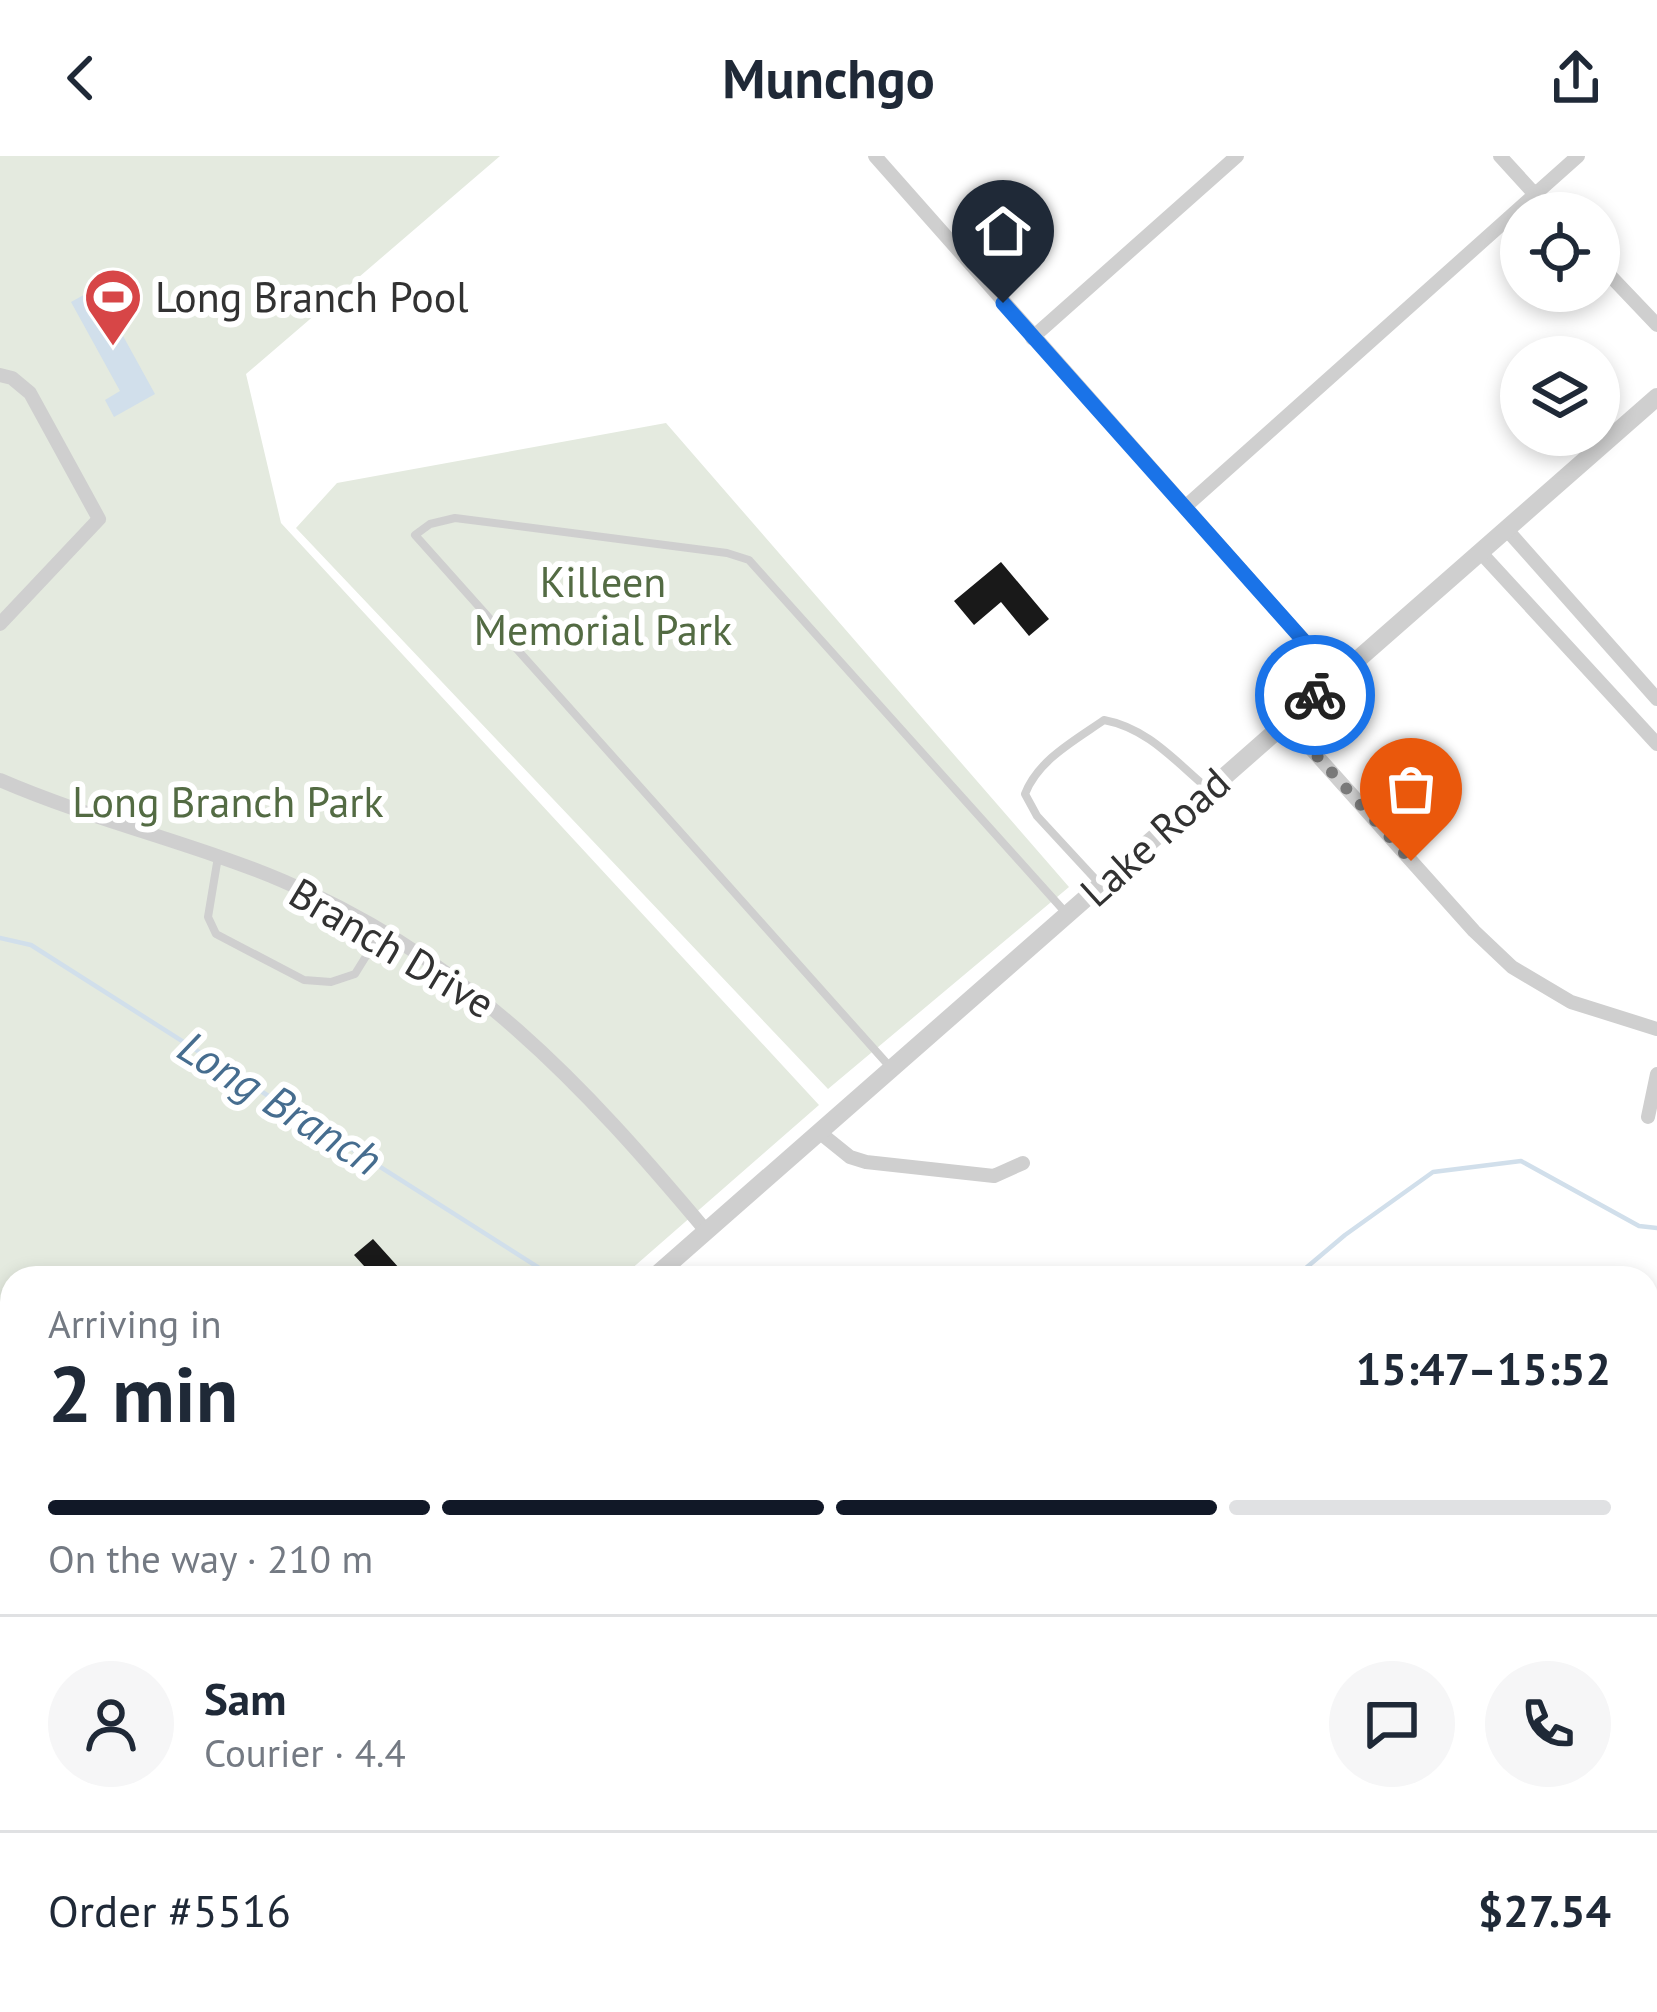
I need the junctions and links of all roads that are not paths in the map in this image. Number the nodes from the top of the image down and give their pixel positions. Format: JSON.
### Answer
{"nodes":[{"id":1,"x":1238,"y":156,"type":"edge"},
{"id":2,"x":1500,"y":156,"type":"edge"},
{"id":3,"x":1578,"y":156,"type":"edge"},
{"id":4,"x":884,"y":159,"type":"edge"},
{"id":5,"x":1532,"y":192,"type":"edge"},
{"id":6,"x":1538,"y":192,"type":"edge"},
{"id":7,"x":1500,"y":226,"type":"edge"},
{"id":8,"x":1620,"y":286,"type":"edge"},
{"id":9,"x":1657,"y":326,"type":"edge"},
{"id":10,"x":1033,"y":338,"type":"junction"},
{"id":11,"x":0,"y":375,"type":"edge"},
{"id":12,"x":1657,"y":397,"type":"edge"},
{"id":13,"x":1185,"y":507,"type":"junction"},
{"id":14,"x":1508,"y":531,"type":"junction"},
{"id":15,"x":1482,"y":554,"type":"junction"},
{"id":16,"x":0,"y":624,"type":"edge"},
{"id":17,"x":1335,"y":676,"type":"junction"},
{"id":18,"x":1657,"y":704,"type":"edge"},
{"id":19,"x":1286,"y":721,"type":"junction"},
{"id":20,"x":1640,"y":725,"type":"junction"},
{"id":21,"x":1657,"y":744,"type":"edge"},
{"id":22,"x":0,"y":780,"type":"edge"},
{"id":23,"x":1208,"y":789,"type":"junction"},
{"id":24,"x":218,"y":856,"type":"junction"},
{"id":25,"x":1100,"y":884,"type":"junction"},
{"id":26,"x":1067,"y":914,"type":"junction"},
{"id":27,"x":381,"y":932,"type":"junction"},
{"id":28,"x":1657,"y":1029,"type":"edge"},
{"id":29,"x":891,"y":1068,"type":"junction"},
{"id":30,"x":1657,"y":1074,"type":"edge"},
{"id":31,"x":1648,"y":1117,"type":"dead end"},
{"id":32,"x":819,"y":1132,"type":"junction"},
{"id":33,"x":1023,"y":1163,"type":"dead end"},
{"id":34,"x":707,"y":1232,"type":"junction"},
{"id":35,"x":667,"y":1266,"type":"edge"}],
"edges":[{"from":1,"to":10,"type":"street"},
{"from":2,"to":5,"type":"street"},
{"from":3,"to":6,"type":"street"},
{"from":4,"to":10,"type":"street"},
{"from":7,"to":13,"type":"street"},
{"from":8,"to":9,"type":"street"},
{"from":10,"to":13,"type":"street"},
{"from":11,"to":16,"type":"street"},
{"from":12,"to":14,"type":"street","name":"Lake Road"},
{"from":13,"to":17,"type":"street"},
{"from":14,"to":15,"type":"street","name":"Lake Road"},
{"from":14,"to":18,"type":"street"},
{"from":15,"to":17,"type":"street","name":"Lake Road"},
{"from":15,"to":20,"type":"street"},
{"from":17,"to":19,"type":"street","name":"Lake Road"},
{"from":18,"to":20,"type":"street"},
{"from":19,"to":23,"type":"street","name":"Lake Road"},
{"from":19,"to":28,"type":"street"},
{"from":20,"to":21,"type":"street"},
{"from":22,"to":24,"type":"street","name":"Branch Drive"},
{"from":23,"to":25,"type":"street","name":"Lake Road"},
{"from":23,"to":25,"type":"lane"},
{"from":24,"to":27,"type":"street","name":"Branch Drive"},
{"from":24,"to":27,"type":"lane"},
{"from":25,"to":26,"type":"street","name":"Lake Road"},
{"from":26,"to":29,"type":"street","name":"Lake Road"},
{"from":26,"to":29,"type":"lane"},
{"from":27,"to":34,"type":"street","name":"Branch Drive"},
{"from":29,"to":32,"type":"street","name":"Lake Road"},
{"from":30,"to":31,"type":"street"},
{"from":32,"to":33,"type":"street"},
{"from":32,"to":34,"type":"street","name":"Lake Road"},
{"from":34,"to":35,"type":"street","name":"Lake Road"}]}
